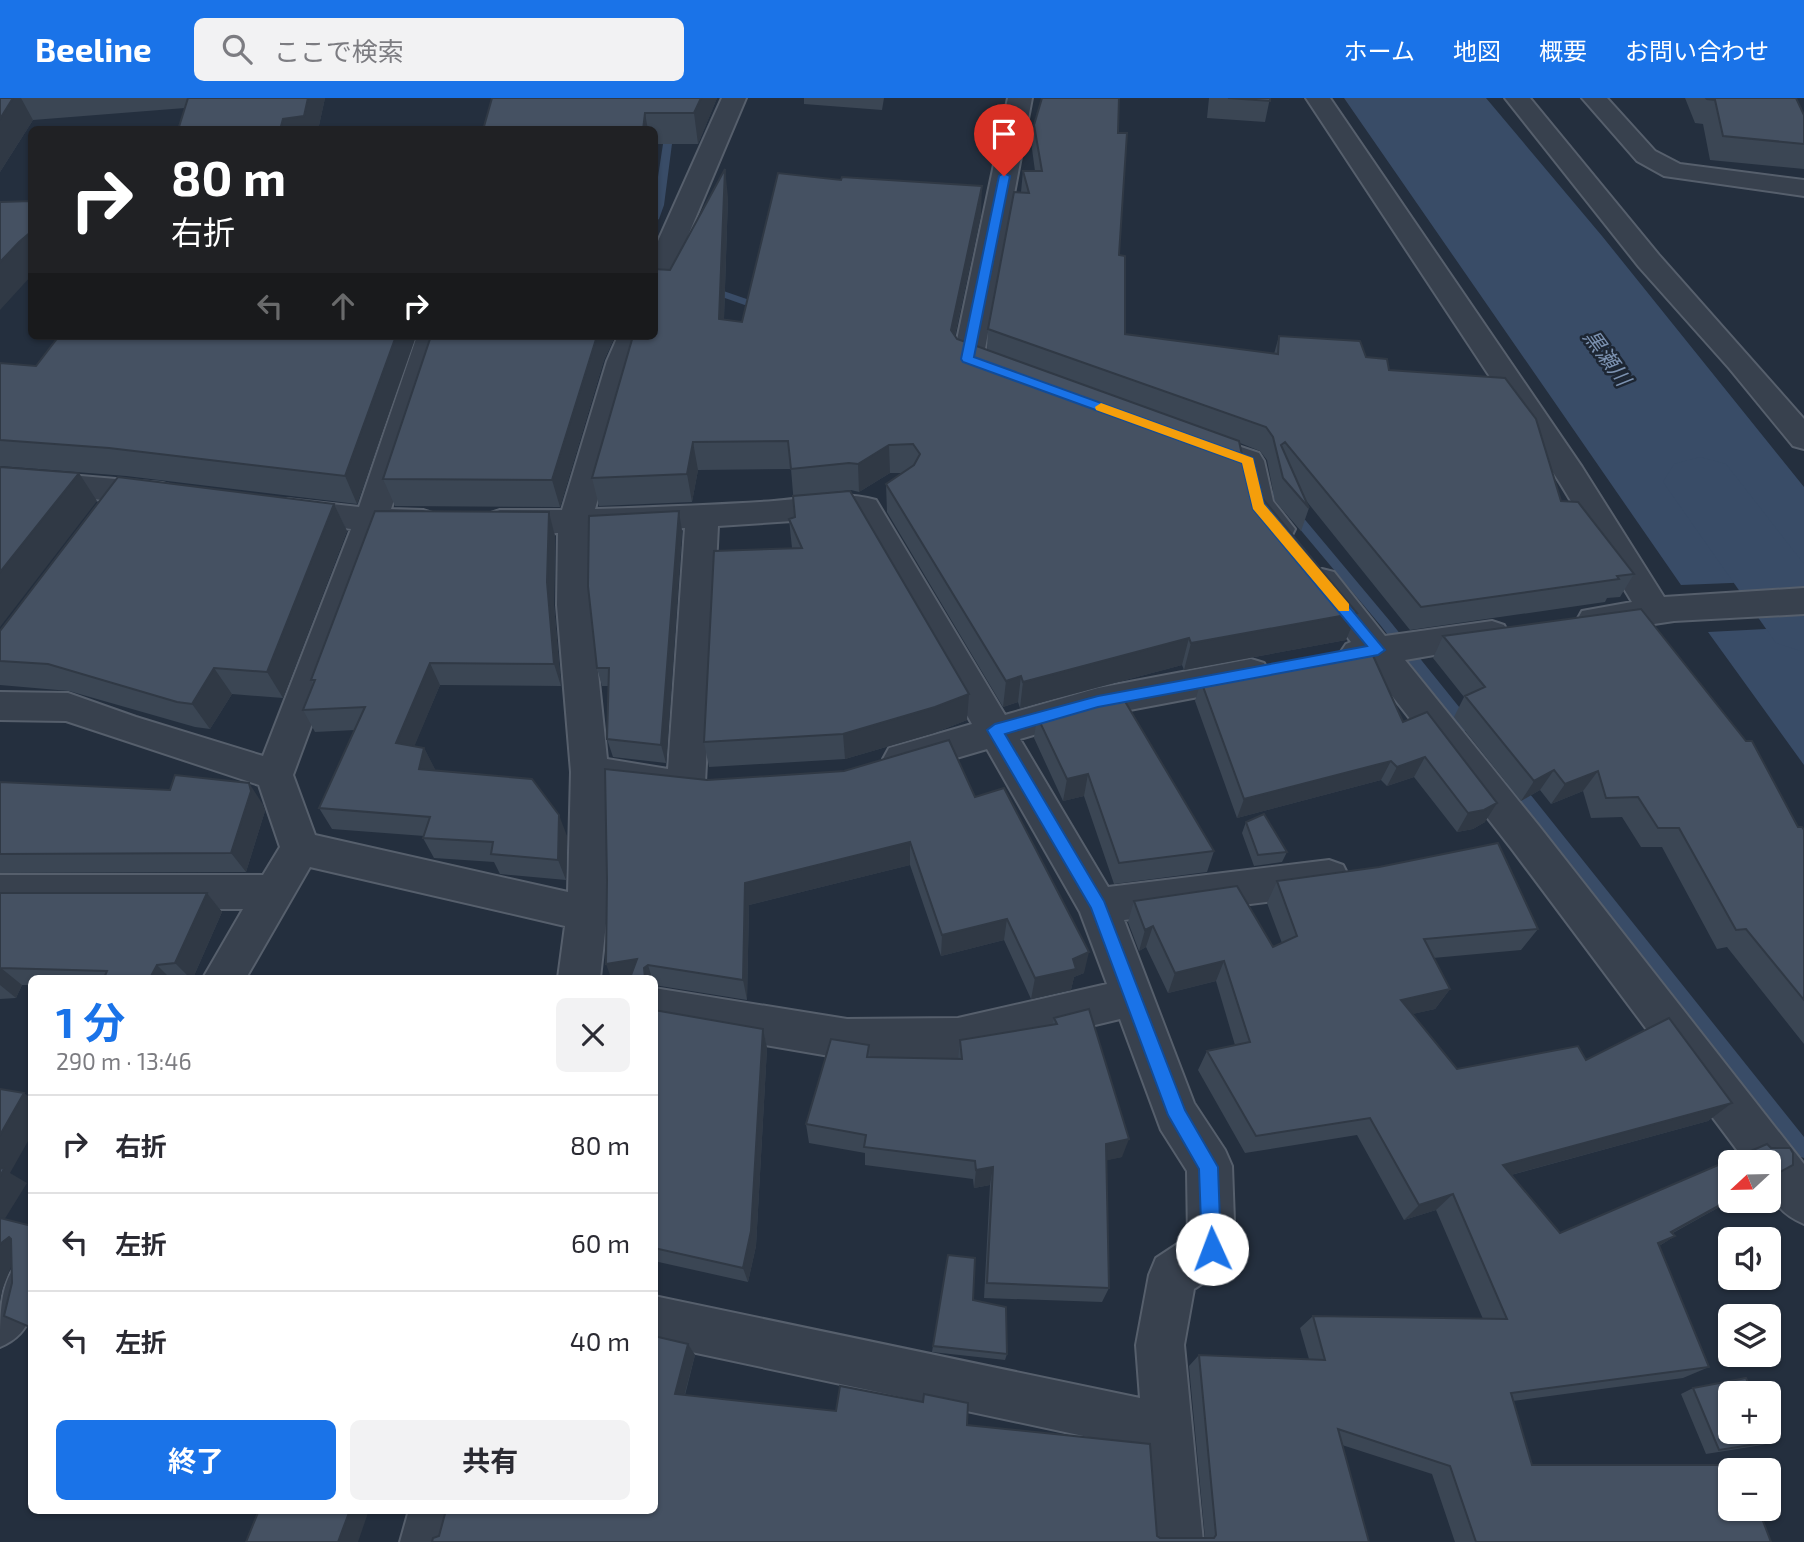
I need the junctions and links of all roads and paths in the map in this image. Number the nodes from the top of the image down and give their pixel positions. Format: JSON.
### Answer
{"nodes":[{"id":1,"x":734,"y":98,"type":"edge"},
{"id":2,"x":1020,"y":98,"type":"edge"},
{"id":3,"x":1318,"y":98,"type":"edge"},
{"id":4,"x":1517,"y":98,"type":"edge"},
{"id":5,"x":1594,"y":98,"type":"edge"},
{"id":6,"x":1804,"y":188,"type":"edge"},
{"id":7,"x":658,"y":274,"type":"edge"},
{"id":8,"x":431,"y":340,"type":"edge"},
{"id":9,"x":630,"y":340,"type":"edge"},
{"id":10,"x":1031,"y":382,"type":"edge"},
{"id":11,"x":1171,"y":433,"type":"edge"},
{"id":12,"x":1804,"y":439,"type":"edge"},
{"id":13,"x":0,"y":480,"type":"edge"},
{"id":14,"x":127,"y":490,"type":"junction"},
{"id":15,"x":194,"y":498,"type":"edge"},
{"id":16,"x":262,"y":507,"type":"edge"},
{"id":17,"x":702,"y":515,"type":"junction"},
{"id":18,"x":371,"y":520,"type":"junction"},
{"id":19,"x":575,"y":522,"type":"junction"},
{"id":20,"x":101,"y":523,"type":"edge"},
{"id":21,"x":1804,"y":601,"type":"edge"},
{"id":22,"x":1665,"y":610,"type":"junction"},
{"id":23,"x":1563,"y":624,"type":"edge"},
{"id":24,"x":1523,"y":629,"type":"edge"},
{"id":25,"x":1378,"y":650,"type":"junction"},
{"id":26,"x":1325,"y":660,"type":"edge"},
{"id":27,"x":1285,"y":667,"type":"edge"},
{"id":28,"x":0,"y":706,"type":"edge"},
{"id":29,"x":995,"y":730,"type":"junction"},
{"id":30,"x":870,"y":769,"type":"edge"},
{"id":31,"x":590,"y":772,"type":"junction"},
{"id":32,"x":274,"y":775,"type":"junction"},
{"id":33,"x":686,"y":783,"type":"junction"},
{"id":34,"x":726,"y":785,"type":"edge"},
{"id":35,"x":300,"y":848,"type":"junction"},
{"id":36,"x":1363,"y":871,"type":"edge"},
{"id":37,"x":0,"y":892,"type":"edge"},
{"id":38,"x":274,"y":892,"type":"junction"},
{"id":39,"x":1098,"y":906,"type":"junction"},
{"id":40,"x":587,"y":914,"type":"junction"},
{"id":41,"x":225,"y":975,"type":"edge"},
{"id":42,"x":579,"y":975,"type":"edge"},
{"id":43,"x":1132,"y":997,"type":"junction"},
{"id":44,"x":658,"y":1008,"type":"edge"},
{"id":45,"x":1804,"y":1201,"type":"edge"},
{"id":46,"x":28,"y":1281,"type":"edge"},
{"id":47,"x":658,"y":1321,"type":"edge"},
{"id":48,"x":0,"y":1323,"type":"edge"},
{"id":49,"x":1167,"y":1429,"type":"junction"},
{"id":50,"x":434,"y":1514,"type":"edge"},
{"id":51,"x":426,"y":1542,"type":"edge"},
{"id":52,"x":1177,"y":1542,"type":"edge"}],
"edges":[{"from":1,"to":7,"type":"street"},
{"from":2,"to":10,"type":"street"},
{"from":3,"to":22,"type":"street"},
{"from":4,"to":12,"type":"street"},
{"from":5,"to":6,"type":"street"},
{"from":8,"to":18,"type":"street"},
{"from":9,"to":19,"type":"street"},
{"from":11,"to":25,"type":"street"},
{"from":13,"to":14,"type":"street"},
{"from":14,"to":15,"type":"street"},
{"from":14,"to":20,"type":"street"},
{"from":16,"to":18,"type":"street"},
{"from":17,"to":19,"type":"street"},
{"from":17,"to":29,"type":"street"},
{"from":17,"to":33,"type":"street"},
{"from":18,"to":19,"type":"street"},
{"from":18,"to":32,"type":"street"},
{"from":19,"to":31,"type":"street"},
{"from":21,"to":22,"type":"street"},
{"from":22,"to":23,"type":"street"},
{"from":24,"to":25,"type":"street"},
{"from":25,"to":26,"type":"street"},
{"from":25,"to":45,"type":"street"},
{"from":27,"to":29,"type":"street"},
{"from":28,"to":32,"type":"street"},
{"from":29,"to":30,"type":"street"},
{"from":29,"to":39,"type":"street"},
{"from":31,"to":33,"type":"street"},
{"from":31,"to":40,"type":"street"},
{"from":32,"to":35,"type":"street"},
{"from":33,"to":34,"type":"street"},
{"from":35,"to":38,"type":"street"},
{"from":35,"to":40,"type":"street"},
{"from":36,"to":39,"type":"street"},
{"from":37,"to":38,"type":"street"},
{"from":38,"to":41,"type":"street"},
{"from":39,"to":43,"type":"street"},
{"from":40,"to":42,"type":"street"},
{"from":43,"to":44,"type":"street"},
{"from":43,"to":49,"type":"street"},
{"from":46,"to":48,"type":"street"},
{"from":47,"to":49,"type":"street"},
{"from":49,"to":52,"type":"street"},
{"from":50,"to":51,"type":"street"}]}
